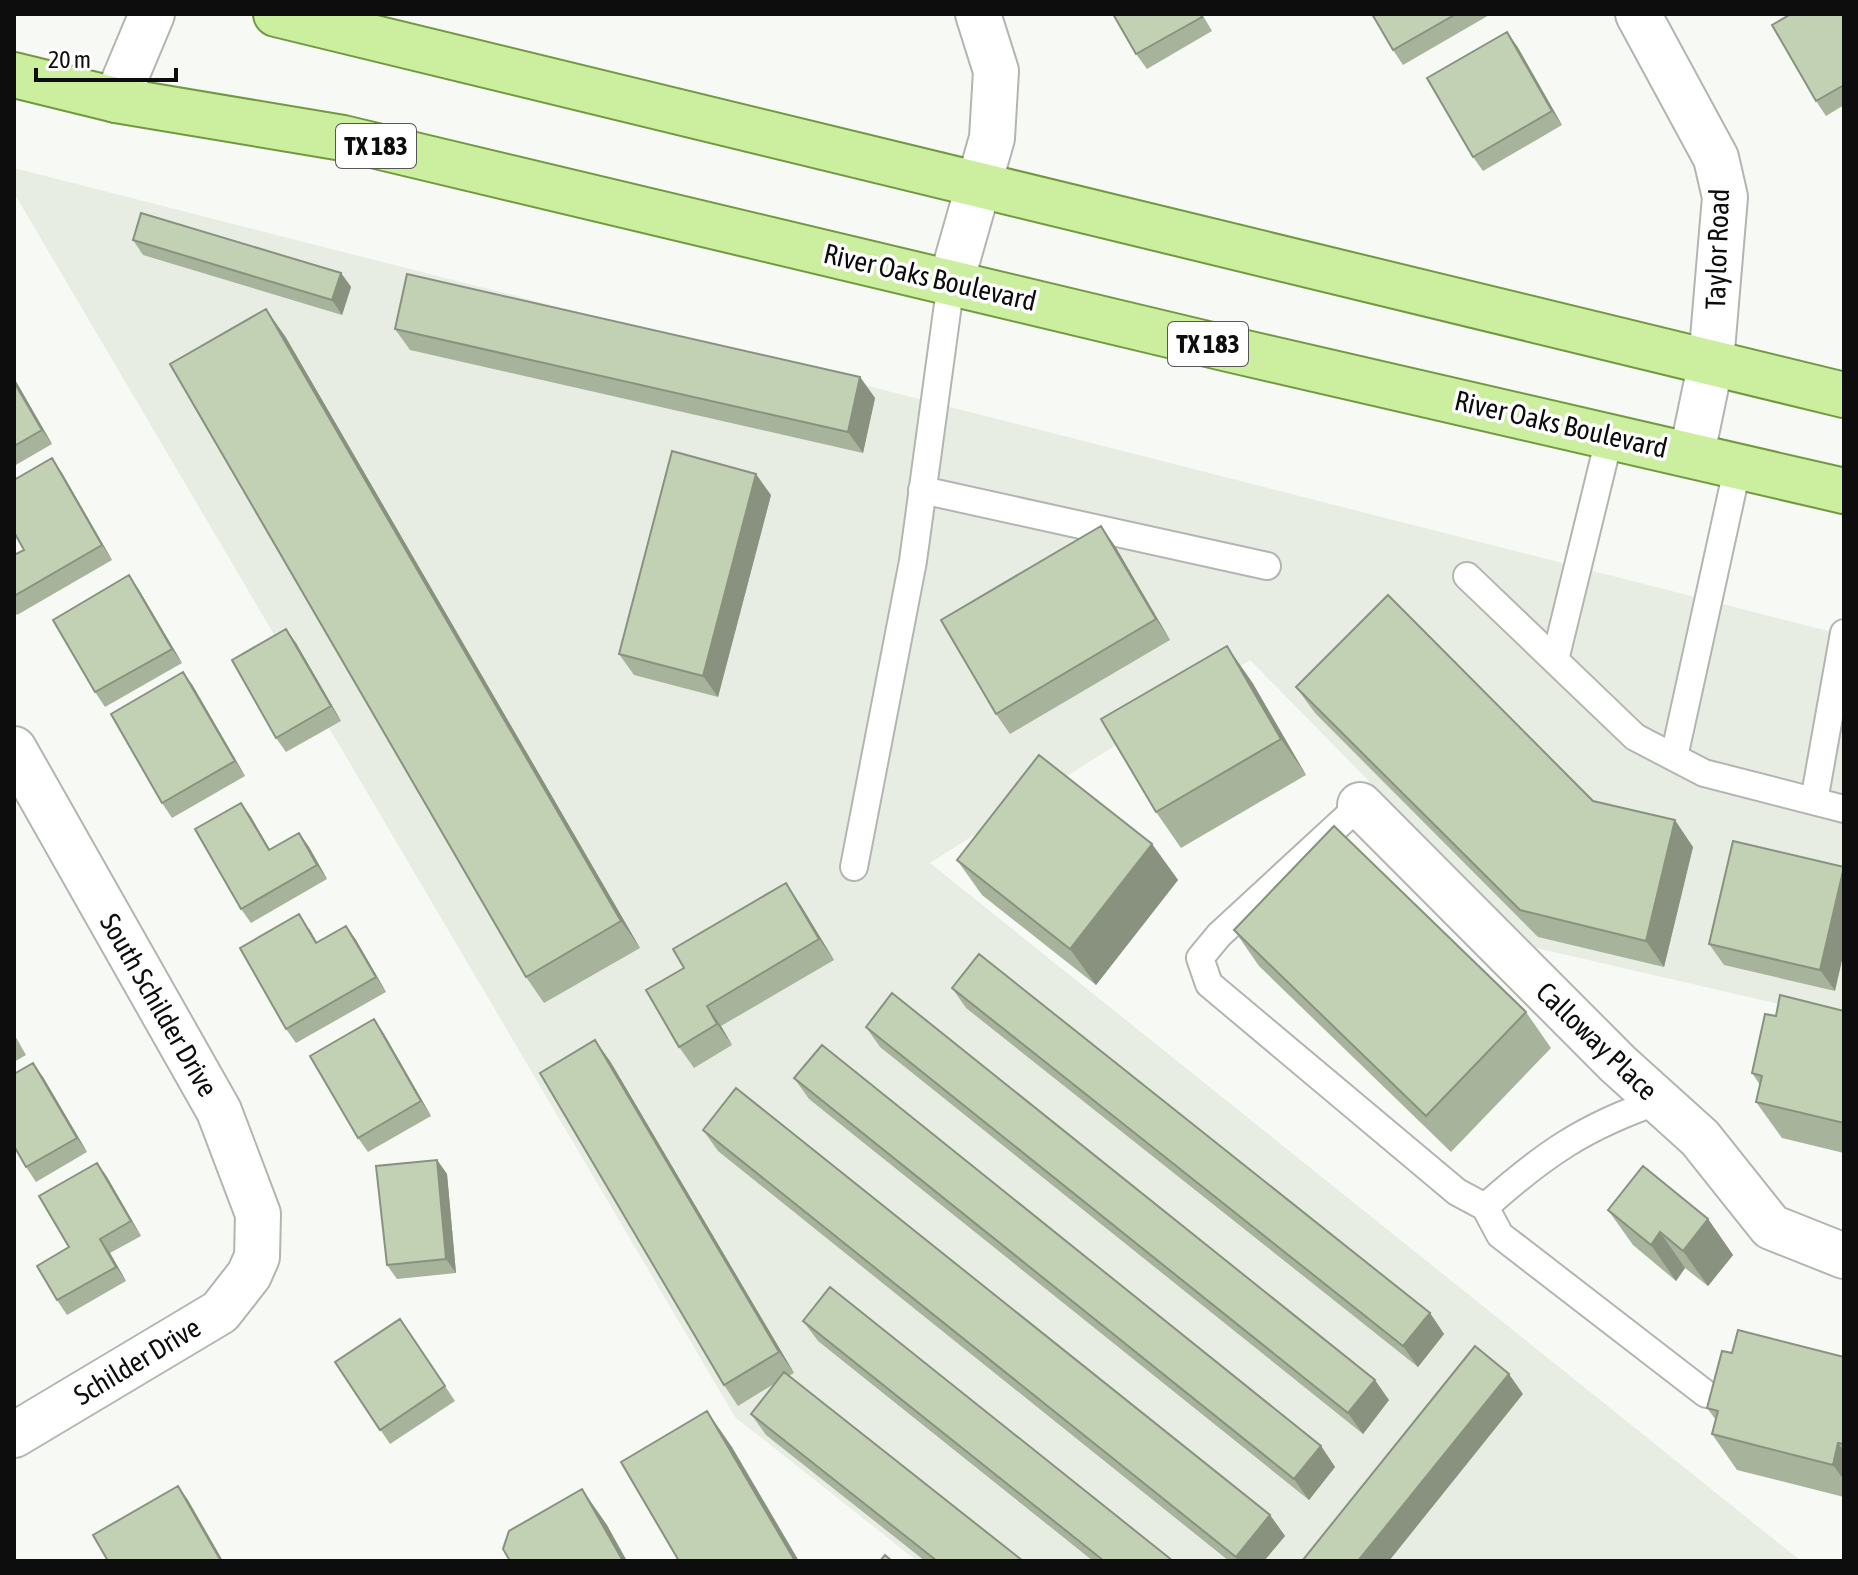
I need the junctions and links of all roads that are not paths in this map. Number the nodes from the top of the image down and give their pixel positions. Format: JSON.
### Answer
{"nodes":[{"id":1,"x":152,"y":14,"type":"edge"},
{"id":2,"x":276,"y":14,"type":"edge"},
{"id":3,"x":978,"y":14,"type":"edge"},
{"id":4,"x":1638,"y":14,"type":"edge"},
{"id":5,"x":14,"y":75,"type":"edge"},
{"id":6,"x":116,"y":100,"type":"junction"},
{"id":7,"x":979,"y":185,"type":"junction"},
{"id":8,"x":951,"y":282,"type":"junction"},
{"id":9,"x":1711,"y":362,"type":"junction"},
{"id":10,"x":1844,"y":395,"type":"edge"},
{"id":11,"x":1610,"y":435,"type":"junction"},
{"id":12,"x":1692,"y":453,"type":"junction"},
{"id":13,"x":1738,"y":465,"type":"junction"},
{"id":14,"x":922,"y":490,"type":"junction"},
{"id":15,"x":1844,"y":491,"type":"edge"},
{"id":16,"x":1267,"y":566,"type":"dead end"},
{"id":17,"x":1467,"y":576,"type":"dead end"},
{"id":18,"x":1843,"y":649,"type":"edge"},
{"id":19,"x":1555,"y":660,"type":"junction"},
{"id":20,"x":14,"y":749,"type":"edge"},
{"id":21,"x":1674,"y":757,"type":"junction"},
{"id":22,"x":1814,"y":801,"type":"junction"},
{"id":23,"x":1360,"y":805,"type":"joint"},
{"id":24,"x":1844,"y":809,"type":"edge"},
{"id":25,"x":854,"y":867,"type":"dead end"},
{"id":26,"x":1659,"y":1101,"type":"junction"},
{"id":27,"x":1485,"y":1207,"type":"junction"},
{"id":28,"x":1844,"y":1256,"type":"edge"},
{"id":29,"x":249,"y":1275,"type":"joint"},
{"id":30,"x":1706,"y":1394,"type":"dead end"},
{"id":31,"x":14,"y":1435,"type":"edge"}],
"edges":[{"from":1,"to":6,"type":"street"},
{"from":2,"to":7,"type":"main road"},
{"from":3,"to":7,"type":"street"},
{"from":4,"to":9,"type":"street","name":"Taylor Road"},
{"from":5,"to":6,"type":"main road","name":"River Oaks Boulevard","number":"TX 183"},
{"from":6,"to":8,"type":"main road","name":"River Oaks Boulevard","number":"TX 183"},
{"from":7,"to":8,"type":"street"},
{"from":7,"to":9,"type":"main road"},
{"from":8,"to":11,"type":"main road","name":"River Oaks Boulevard","number":"TX 183"},
{"from":8,"to":14,"type":"lane"},
{"from":9,"to":10,"type":"main road"},
{"from":9,"to":12,"type":"street","name":"Taylor Road"},
{"from":11,"to":12,"type":"main road","name":"River Oaks Boulevard","number":"TX 183"},
{"from":11,"to":19,"type":"lane"},
{"from":12,"to":13,"type":"main road","name":"River Oaks Boulevard","number":"TX 183"},
{"from":13,"to":15,"type":"main road","name":"River Oaks Boulevard","number":"TX 183"},
{"from":13,"to":21,"type":"lane"},
{"from":14,"to":16,"type":"lane"},
{"from":14,"to":25,"type":"lane"},
{"from":17,"to":19,"type":"lane"},
{"from":18,"to":22,"type":"lane"},
{"from":19,"to":21,"type":"lane"},
{"from":20,"to":29,"type":"street","name":"South Schilder Drive"},
{"from":21,"to":22,"type":"lane"},
{"from":22,"to":24,"type":"lane"},
{"from":23,"to":26,"type":"street","name":"Calloway Place"},
{"from":23,"to":27,"type":"lane"},
{"from":26,"to":27,"type":"lane"},
{"from":26,"to":28,"type":"street","name":"Calloway Place"},
{"from":27,"to":30,"type":"lane"},
{"from":29,"to":31,"type":"street","name":"Schilder Drive"}]}
